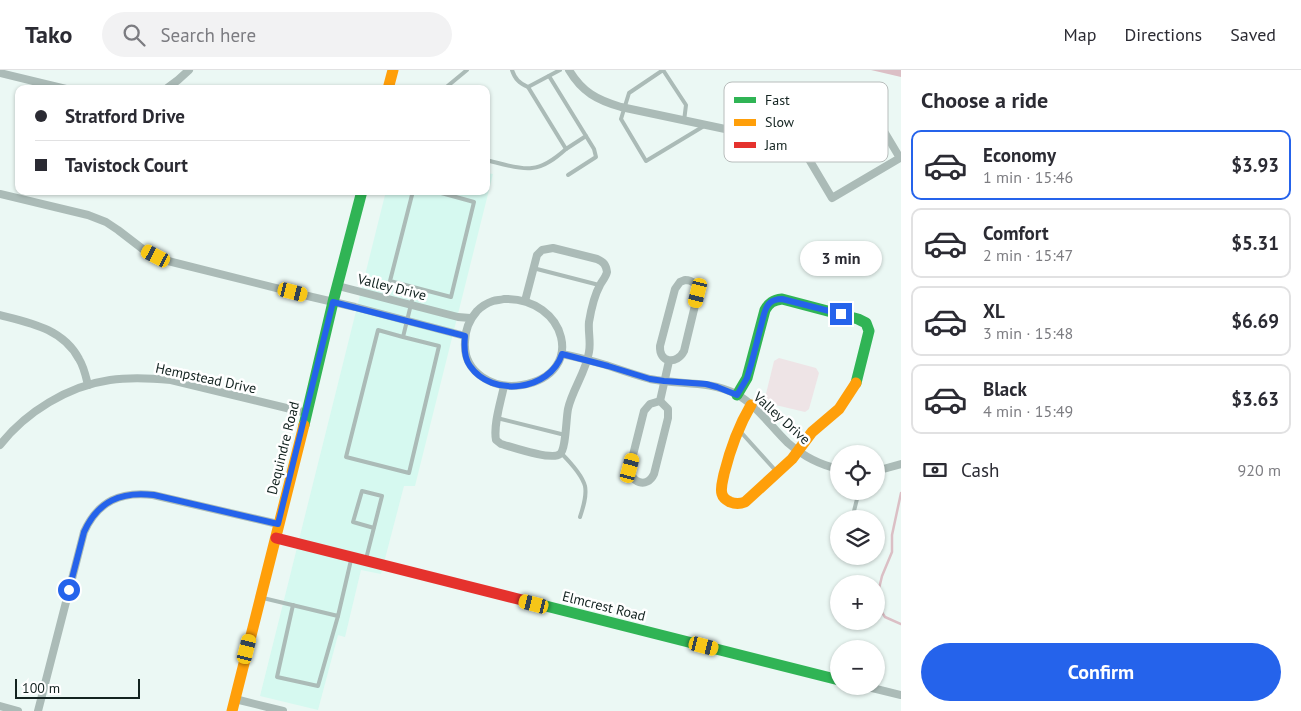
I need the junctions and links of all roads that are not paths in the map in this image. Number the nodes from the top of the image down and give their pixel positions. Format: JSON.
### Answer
{"nodes":[{"id":1,"x":189,"y":70,"type":"edge"},
{"id":2,"x":393,"y":70,"type":"edge"},
{"id":3,"x":467,"y":70,"type":"edge"},
{"id":4,"x":512,"y":70,"type":"edge"},
{"id":5,"x":560,"y":70,"type":"edge"},
{"id":6,"x":569,"y":70,"type":"edge"},
{"id":7,"x":0,"y":73,"type":"edge"},
{"id":8,"x":549,"y":76,"type":"junction"},
{"id":9,"x":50,"y":85,"type":"edge"},
{"id":10,"x":171,"y":85,"type":"edge"},
{"id":11,"x":389,"y":85,"type":"edge"},
{"id":12,"x":449,"y":85,"type":"edge"},
{"id":13,"x":528,"y":87,"type":"junction"},
{"id":14,"x":625,"y":108,"type":"junction"},
{"id":15,"x":684,"y":121,"type":"junction"},
{"id":16,"x":705,"y":126,"type":"junction"},
{"id":17,"x":724,"y":130,"type":"edge"},
{"id":18,"x":586,"y":136,"type":"junction"},
{"id":19,"x":888,"y":138,"type":"edge"},
{"id":20,"x":566,"y":149,"type":"junction"},
{"id":21,"x":490,"y":161,"type":"edge"},
{"id":22,"x":814,"y":162,"type":"edge"},
{"id":23,"x":568,"y":175,"type":"dead end"},
{"id":24,"x":0,"y":194,"type":"edge"},
{"id":25,"x":361,"y":195,"type":"edge"},
{"id":26,"x":412,"y":195,"type":"edge"},
{"id":27,"x":449,"y":195,"type":"edge"},
{"id":28,"x":533,"y":268,"type":"junction"},
{"id":29,"x":600,"y":285,"type":"junction"},
{"id":30,"x":338,"y":286,"type":"junction"},
{"id":31,"x":415,"y":288,"type":"junction"},
{"id":32,"x":333,"y":302,"type":"junction"},
{"id":33,"x":525,"y":302,"type":"junction"},
{"id":34,"x":410,"y":305,"type":"junction"},
{"id":35,"x":0,"y":315,"type":"edge"},
{"id":36,"x":470,"y":318,"type":"junction"},
{"id":37,"x":406,"y":321,"type":"junction"},
{"id":38,"x":465,"y":336,"type":"junction"},
{"id":39,"x":403,"y":337,"type":"junction"},
{"id":40,"x":562,"y":354,"type":"junction"},
{"id":41,"x":587,"y":360,"type":"junction"},
{"id":42,"x":670,"y":361,"type":"junction"},
{"id":43,"x":664,"y":381,"type":"junction"},
{"id":44,"x":88,"y":385,"type":"junction"},
{"id":45,"x":504,"y":386,"type":"junction"},
{"id":46,"x":737,"y":395,"type":"junction"},
{"id":47,"x":660,"y":401,"type":"junction"},
{"id":48,"x":751,"y":405,"type":"junction"},
{"id":49,"x":307,"y":414,"type":"junction"},
{"id":50,"x":497,"y":418,"type":"junction"},
{"id":51,"x":738,"y":428,"type":"junction"},
{"id":52,"x":565,"y":435,"type":"junction"},
{"id":53,"x":0,"y":445,"type":"edge"},
{"id":54,"x":797,"y":451,"type":"junction"},
{"id":55,"x":561,"y":453,"type":"junction"},
{"id":56,"x":901,"y":464,"type":"edge"},
{"id":57,"x":830,"y":467,"type":"edge"},
{"id":58,"x":885,"y":468,"type":"edge"},
{"id":59,"x":778,"y":473,"type":"junction"},
{"id":60,"x":580,"y":517,"type":"dead end"},
{"id":61,"x":278,"y":524,"type":"junction"},
{"id":62,"x":374,"y":528,"type":"junction"},
{"id":63,"x":276,"y":538,"type":"junction"},
{"id":64,"x":352,"y":558,"type":"junction"},
{"id":65,"x":366,"y":561,"type":"junction"},
{"id":66,"x":260,"y":597,"type":"junction"},
{"id":67,"x":294,"y":605,"type":"junction"},
{"id":68,"x":338,"y":616,"type":"junction"},
{"id":69,"x":830,"y":678,"type":"edge"},
{"id":70,"x":885,"y":692,"type":"edge"},
{"id":71,"x":901,"y":696,"type":"edge"},
{"id":72,"x":234,"y":699,"type":"junction"},
{"id":73,"x":0,"y":706,"type":"edge"},
{"id":74,"x":18,"y":711,"type":"edge"},
{"id":75,"x":38,"y":711,"type":"edge"},
{"id":76,"x":232,"y":711,"type":"edge"},
{"id":77,"x":283,"y":711,"type":"edge"}],
"edges":[{"from":1,"to":10,"type":"street"},
{"from":2,"to":11,"type":"street"},
{"from":3,"to":12,"type":"lane"},
{"from":4,"to":13,"type":"lane"},
{"from":5,"to":8,"type":"lane"},
{"from":6,"to":14,"type":"street"},
{"from":7,"to":9,"type":"street"},
{"from":8,"to":13,"type":"lane"},
{"from":8,"to":18,"type":"lane"},
{"from":13,"to":20,"type":"lane"},
{"from":14,"to":15,"type":"street"},
{"from":14,"to":15,"type":"lane"},
{"from":14,"to":16,"type":"lane"},
{"from":15,"to":16,"type":"street"},
{"from":16,"to":17,"type":"street"},
{"from":18,"to":20,"type":"lane"},
{"from":18,"to":23,"type":"lane"},
{"from":19,"to":22,"type":"street"},
{"from":20,"to":21,"type":"lane"},
{"from":24,"to":32,"type":"street","name":"Valley Drive"},
{"from":25,"to":30,"type":"street","name":"Dequindre Road"},
{"from":26,"to":31,"type":"lane"},
{"from":27,"to":31,"type":"lane"},
{"from":28,"to":29,"type":"lane"},
{"from":28,"to":29,"type":"street"},
{"from":28,"to":33,"type":"street"},
{"from":29,"to":41,"type":"street"},
{"from":30,"to":32,"type":"street","name":"Dequindre Road"},
{"from":30,"to":34,"type":"street","name":"Valley Drive"},
{"from":31,"to":34,"type":"lane"},
{"from":32,"to":37,"type":"street","name":"Valley Drive"},
{"from":32,"to":49,"type":"street","name":"Dequindre Road"},
{"from":33,"to":36,"type":"street"},
{"from":33,"to":40,"type":"street"},
{"from":34,"to":36,"type":"street","name":"Valley Drive"},
{"from":34,"to":37,"type":"lane"},
{"from":35,"to":44,"type":"street"},
{"from":36,"to":38,"type":"street"},
{"from":37,"to":38,"type":"street","name":"Valley Drive"},
{"from":37,"to":39,"type":"lane"},
{"from":38,"to":45,"type":"street"},
{"from":39,"to":39,"type":"lane"},
{"from":40,"to":41,"type":"street","name":"Valley Drive"},
{"from":40,"to":45,"type":"street"},
{"from":41,"to":43,"type":"street","name":"Valley Drive"},
{"from":41,"to":52,"type":"street"},
{"from":42,"to":42,"type":"street"},
{"from":42,"to":43,"type":"street"},
{"from":43,"to":46,"type":"street","name":"Valley Drive"},
{"from":43,"to":47,"type":"street"},
{"from":44,"to":49,"type":"street","name":"Hempstead Drive"},
{"from":44,"to":53,"type":"street","name":"Hempstead Drive"},
{"from":45,"to":50,"type":"street"},
{"from":46,"to":48,"type":"street","name":"Valley Drive"},
{"from":46,"to":54,"type":"street"},
{"from":47,"to":47,"type":"street"},
{"from":48,"to":51,"type":"street"},
{"from":48,"to":54,"type":"street","name":"Valley Drive"},
{"from":49,"to":61,"type":"street","name":"Dequindre Road"},
{"from":50,"to":52,"type":"lane"},
{"from":50,"to":55,"type":"street"},
{"from":51,"to":59,"type":"lane"},
{"from":51,"to":59,"type":"street"},
{"from":52,"to":55,"type":"street"},
{"from":54,"to":57,"type":"street","name":"Valley Drive"},
{"from":54,"to":59,"type":"street"},
{"from":55,"to":60,"type":"lane"},
{"from":56,"to":58,"type":"street"},
{"from":61,"to":63,"type":"street","name":"Dequindre Road"},
{"from":61,"to":75,"type":"street"},
{"from":62,"to":62,"type":"lane"},
{"from":62,"to":65,"type":"lane"},
{"from":63,"to":64,"type":"street","name":"Elmcrest Road"},
{"from":63,"to":66,"type":"street","name":"Dequindre Road"},
{"from":64,"to":65,"type":"street","name":"Elmcrest Road"},
{"from":64,"to":68,"type":"lane"},
{"from":65,"to":69,"type":"street","name":"Elmcrest Road"},
{"from":66,"to":67,"type":"lane"},
{"from":66,"to":72,"type":"street","name":"Dequindre Road"},
{"from":67,"to":68,"type":"lane"},
{"from":67,"to":68,"type":"lane"},
{"from":70,"to":71,"type":"street"},
{"from":72,"to":76,"type":"street","name":"Dequindre Road"},
{"from":72,"to":77,"type":"street"},
{"from":73,"to":74,"type":"street"}]}
